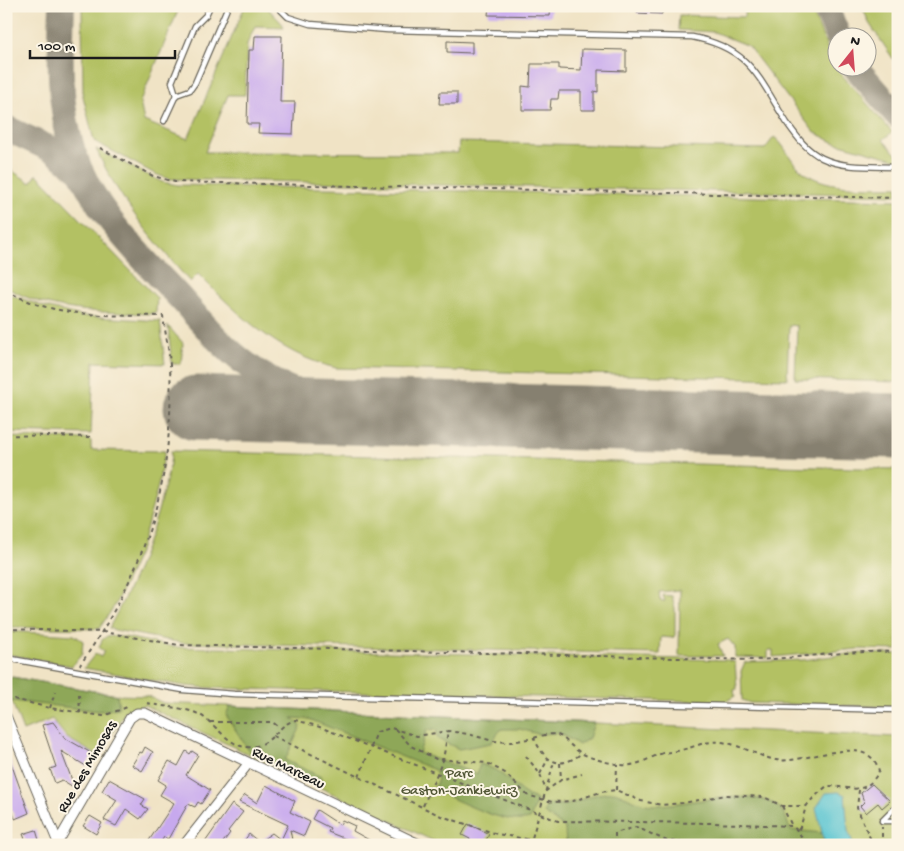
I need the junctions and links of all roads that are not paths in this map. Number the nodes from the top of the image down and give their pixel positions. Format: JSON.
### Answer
{"nodes":[{"id":1,"x":210,"y":6,"type":"edge"},
{"id":2,"x":228,"y":6,"type":"edge"},
{"id":3,"x":277,"y":6,"type":"edge"},
{"id":4,"x":176,"y":95,"type":"junction"},
{"id":5,"x":164,"y":121,"type":"dead end"},
{"id":6,"x":898,"y":167,"type":"edge"},
{"id":7,"x":6,"y":658,"type":"edge"},
{"id":8,"x":898,"y":710,"type":"edge"},
{"id":9,"x":145,"y":713,"type":"joint"},
{"id":10,"x":6,"y":716,"type":"edge"},
{"id":11,"x":248,"y":764,"type":"junction"},
{"id":12,"x":898,"y":805,"type":"edge"},
{"id":13,"x":898,"y":821,"type":"edge"},
{"id":14,"x":58,"y":843,"type":"edge"},
{"id":15,"x":184,"y":845,"type":"edge"},
{"id":16,"x":421,"y":845,"type":"edge"}],
"edges":[{"from":1,"to":4,"type":"lane"},
{"from":2,"to":4,"type":"lane"},
{"from":3,"to":6,"type":"lane"},
{"from":4,"to":5,"type":"lane"},
{"from":7,"to":8,"type":"lane"},
{"from":9,"to":11,"type":"street","name":"Rue Marceau"},
{"from":9,"to":14,"type":"street","name":"Rue des Mimosas"},
{"from":10,"to":14,"type":"street"},
{"from":11,"to":15,"type":"street"},
{"from":11,"to":16,"type":"street","name":"Rue Marceau"},
{"from":12,"to":13,"type":"lane"}]}
